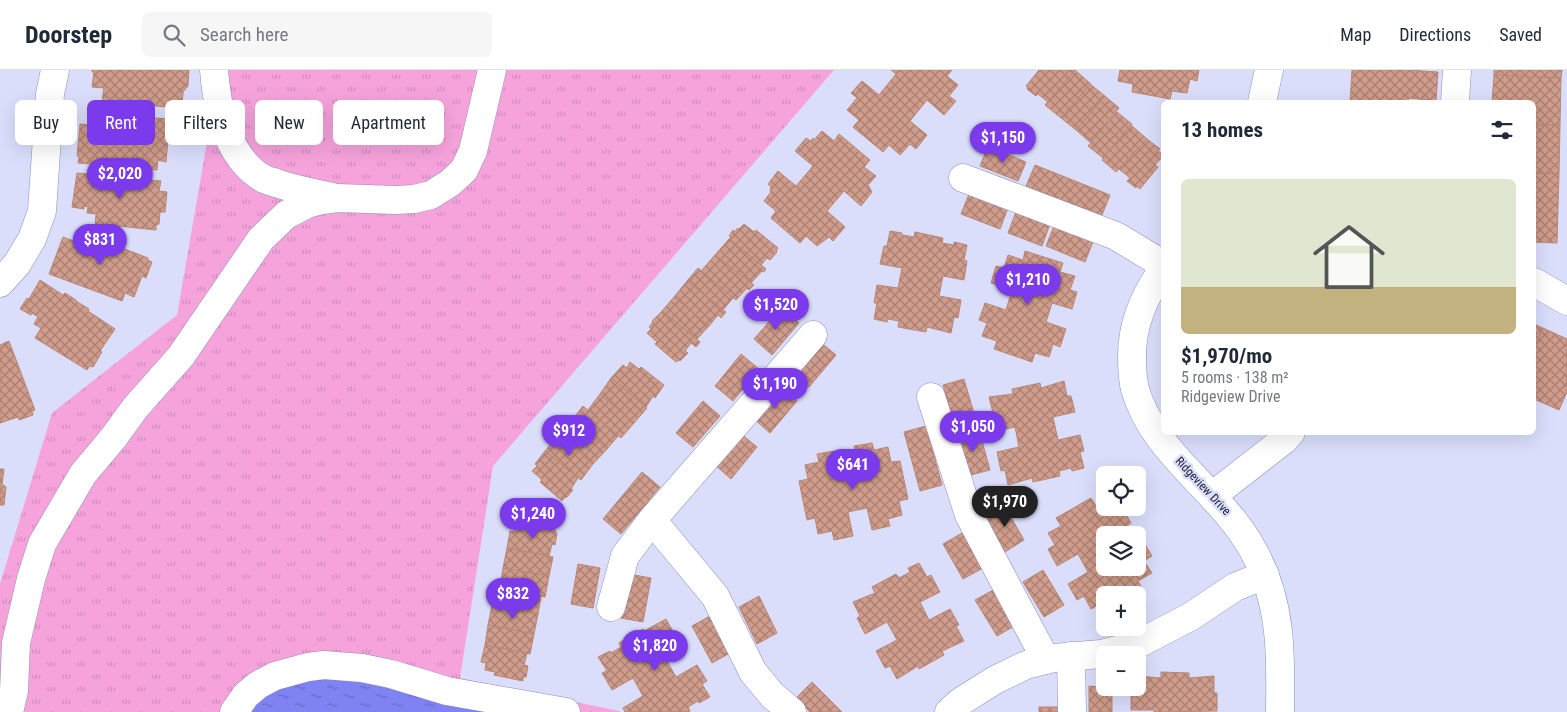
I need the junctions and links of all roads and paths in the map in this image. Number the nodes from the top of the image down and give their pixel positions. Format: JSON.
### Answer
{"nodes":[{"id":1,"x":214,"y":70,"type":"edge"},
{"id":2,"x":492,"y":70,"type":"edge"},
{"id":3,"x":1269,"y":70,"type":"edge"},
{"id":4,"x":1457,"y":70,"type":"edge"},
{"id":5,"x":50,"y":78,"type":"edge"},
{"id":6,"x":1262,"y":100,"type":"edge"},
{"id":7,"x":1455,"y":100,"type":"edge"},
{"id":8,"x":963,"y":178,"type":"dead end"},
{"id":9,"x":338,"y":198,"type":"junction"},
{"id":10,"x":1161,"y":264,"type":"edge"},
{"id":11,"x":1161,"y":271,"type":"edge"},
{"id":12,"x":0,"y":283,"type":"edge"},
{"id":13,"x":1536,"y":283,"type":"edge"},
{"id":14,"x":1567,"y":301,"type":"edge"},
{"id":15,"x":814,"y":335,"type":"dead end"},
{"id":16,"x":931,"y":397,"type":"dead end"},
{"id":17,"x":1288,"y":435,"type":"edge"},
{"id":18,"x":1212,"y":496,"type":"junction"},
{"id":19,"x":652,"y":520,"type":"junction"},
{"id":20,"x":1265,"y":575,"type":"junction"},
{"id":21,"x":611,"y":607,"type":"dead end"},
{"id":22,"x":1058,"y":658,"type":"junction"},
{"id":23,"x":12,"y":701,"type":"edge"},
{"id":24,"x":34,"y":712,"type":"edge"},
{"id":25,"x":234,"y":712,"type":"edge"},
{"id":26,"x":566,"y":712,"type":"edge"},
{"id":27,"x":792,"y":712,"type":"edge"},
{"id":28,"x":949,"y":712,"type":"edge"},
{"id":29,"x":1072,"y":712,"type":"edge"},
{"id":30,"x":1280,"y":712,"type":"edge"}],
"edges":[{"from":1,"to":9,"type":"street"},
{"from":2,"to":9,"type":"street"},
{"from":3,"to":6,"type":"street"},
{"from":4,"to":7,"type":"street"},
{"from":5,"to":12,"type":"street"},
{"from":8,"to":10,"type":"street"},
{"from":9,"to":23,"type":"street"},
{"from":11,"to":18,"type":"street","name":"Ridgeview Drive"},
{"from":13,"to":14,"type":"street"},
{"from":15,"to":19,"type":"street"},
{"from":16,"to":22,"type":"street"},
{"from":17,"to":18,"type":"street"},
{"from":18,"to":20,"type":"street","name":"Ridgeview Drive"},
{"from":19,"to":21,"type":"street"},
{"from":19,"to":27,"type":"street"},
{"from":20,"to":22,"type":"street"},
{"from":20,"to":30,"type":"street","name":"Ridgeview Drive"},
{"from":22,"to":28,"type":"street"},
{"from":22,"to":29,"type":"street"},
{"from":23,"to":24,"type":"street"},
{"from":25,"to":26,"type":"street"}]}
